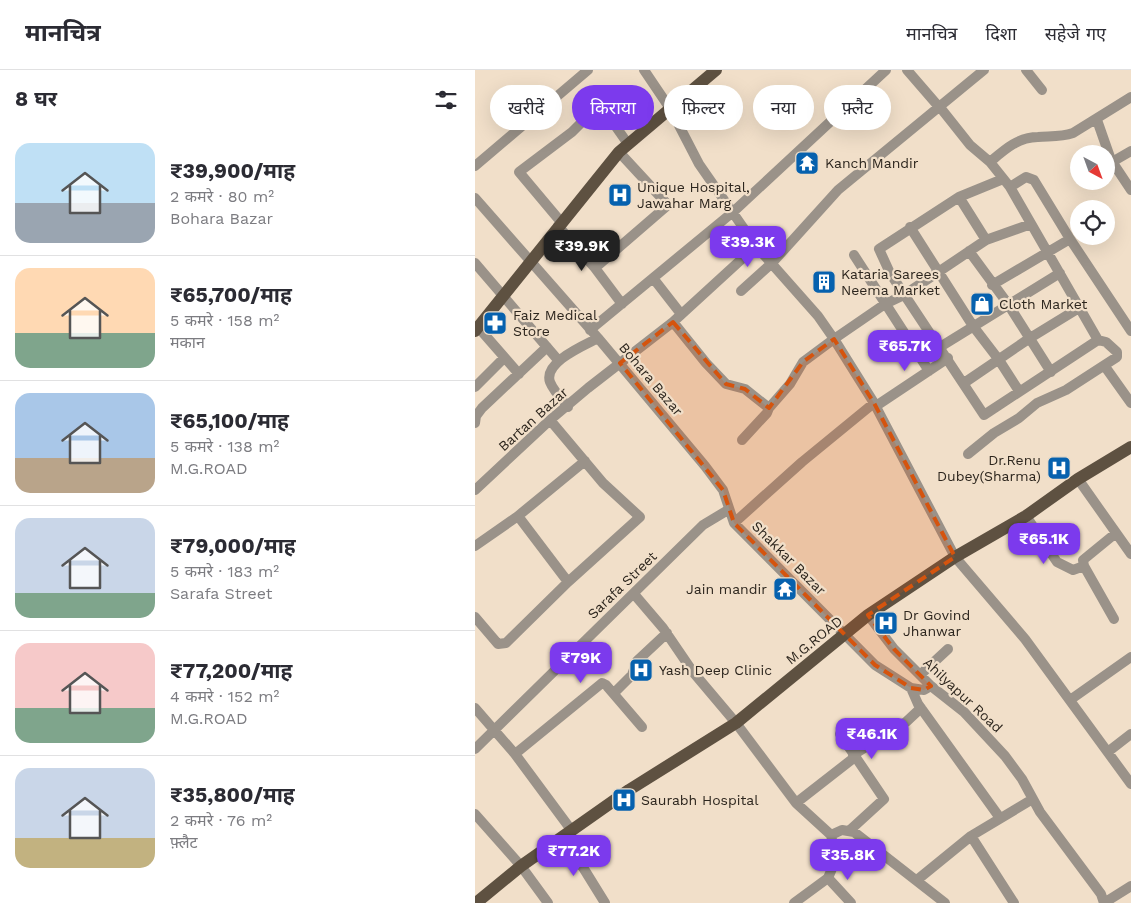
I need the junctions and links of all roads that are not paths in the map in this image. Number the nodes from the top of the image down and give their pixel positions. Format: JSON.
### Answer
{"nodes":[{"id":1,"x":588,"y":70,"type":"edge"},
{"id":2,"x":644,"y":70,"type":"edge"},
{"id":3,"x":716,"y":70,"type":"edge"},
{"id":4,"x":886,"y":70,"type":"edge"},
{"id":5,"x":907,"y":70,"type":"edge"},
{"id":6,"x":984,"y":70,"type":"edge"},
{"id":7,"x":1026,"y":70,"type":"edge"},
{"id":8,"x":699,"y":85,"type":"edge"},
{"id":9,"x":1042,"y":90,"type":"dead end"},
{"id":10,"x":1131,"y":97,"type":"edge"},
{"id":11,"x":664,"y":100,"type":"edge"},
{"id":12,"x":939,"y":107,"type":"junction"},
{"id":13,"x":664,"y":116,"type":"edge"},
{"id":14,"x":1097,"y":120,"type":"junction"},
{"id":15,"x":681,"y":130,"type":"edge"},
{"id":16,"x":1106,"y":145,"type":"edge"},
{"id":17,"x":623,"y":148,"type":"junction"},
{"id":18,"x":1131,"y":150,"type":"edge"},
{"id":19,"x":1115,"y":160,"type":"edge"},
{"id":20,"x":990,"y":162,"type":"junction"},
{"id":21,"x":475,"y":166,"type":"edge"},
{"id":22,"x":1115,"y":166,"type":"edge"},
{"id":23,"x":1003,"y":178,"type":"junction"},
{"id":24,"x":1010,"y":187,"type":"junction"},
{"id":25,"x":1131,"y":190,"type":"edge"},
{"id":26,"x":959,"y":197,"type":"junction"},
{"id":27,"x":475,"y":198,"type":"edge"},
{"id":28,"x":733,"y":212,"type":"junction"},
{"id":29,"x":559,"y":224,"type":"junction"},
{"id":30,"x":1031,"y":224,"type":"junction"},
{"id":31,"x":910,"y":227,"type":"junction"},
{"id":32,"x":1070,"y":239,"type":"joint"},
{"id":33,"x":987,"y":240,"type":"junction"},
{"id":34,"x":1074,"y":245,"type":"edge"},
{"id":35,"x":756,"y":246,"type":"junction"},
{"id":36,"x":969,"y":251,"type":"junction"},
{"id":37,"x":1046,"y":252,"type":"junction"},
{"id":38,"x":854,"y":255,"type":"dead end"},
{"id":39,"x":532,"y":261,"type":"junction"},
{"id":40,"x":475,"y":263,"type":"edge"},
{"id":41,"x":772,"y":263,"type":"junction"},
{"id":42,"x":595,"y":268,"type":"junction"},
{"id":43,"x":938,"y":271,"type":"junction"},
{"id":44,"x":1061,"y":273,"type":"junction"},
{"id":45,"x":653,"y":278,"type":"junction"},
{"id":46,"x":992,"y":285,"type":"junction"},
{"id":47,"x":741,"y":291,"type":"dead end"},
{"id":48,"x":503,"y":294,"type":"junction"},
{"id":49,"x":904,"y":295,"type":"junction"},
{"id":50,"x":622,"y":304,"type":"junction"},
{"id":51,"x":885,"y":304,"type":"junction"},
{"id":52,"x":1008,"y":304,"type":"junction"},
{"id":53,"x":1079,"y":308,"type":"junction"},
{"id":54,"x":681,"y":314,"type":"junction"},
{"id":55,"x":673,"y":322,"type":"junction"},
{"id":56,"x":973,"y":326,"type":"junction"},
{"id":57,"x":476,"y":329,"type":"edge"},
{"id":58,"x":590,"y":330,"type":"junction"},
{"id":59,"x":1131,"y":331,"type":"edge"},
{"id":60,"x":598,"y":338,"type":"junction"},
{"id":61,"x":1030,"y":338,"type":"junction"},
{"id":62,"x":834,"y":340,"type":"junction"},
{"id":63,"x":1098,"y":340,"type":"junction"},
{"id":64,"x":547,"y":347,"type":"junction"},
{"id":65,"x":940,"y":347,"type":"junction"},
{"id":66,"x":504,"y":358,"type":"junction"},
{"id":67,"x":948,"y":358,"type":"junction"},
{"id":68,"x":558,"y":360,"type":"junction"},
{"id":69,"x":999,"y":360,"type":"junction"},
{"id":70,"x":620,"y":363,"type":"junction"},
{"id":71,"x":1106,"y":365,"type":"junction"},
{"id":72,"x":929,"y":371,"type":"junction"},
{"id":73,"x":1051,"y":372,"type":"junction"},
{"id":74,"x":519,"y":374,"type":"junction"},
{"id":75,"x":964,"y":383,"type":"junction"},
{"id":76,"x":475,"y":387,"type":"edge"},
{"id":77,"x":1019,"y":391,"type":"junction"},
{"id":78,"x":1131,"y":403,"type":"edge"},
{"id":79,"x":875,"y":405,"type":"junction"},
{"id":80,"x":568,"y":407,"type":"junction"},
{"id":81,"x":769,"y":408,"type":"junction"},
{"id":82,"x":475,"y":418,"type":"edge"},
{"id":83,"x":550,"y":420,"type":"junction"},
{"id":84,"x":742,"y":440,"type":"dead end"},
{"id":85,"x":1131,"y":447,"type":"edge"},
{"id":86,"x":968,"y":454,"type":"dead end"},
{"id":87,"x":585,"y":461,"type":"junction"},
{"id":88,"x":1078,"y":479,"type":"junction"},
{"id":89,"x":475,"y":490,"type":"edge"},
{"id":90,"x":728,"y":510,"type":"junction"},
{"id":91,"x":518,"y":516,"type":"junction"},
{"id":92,"x":1026,"y":516,"type":"junction"},
{"id":93,"x":734,"y":523,"type":"junction"},
{"id":94,"x":1116,"y":533,"type":"junction"},
{"id":95,"x":475,"y":546,"type":"edge"},
{"id":96,"x":1131,"y":554,"type":"edge"},
{"id":97,"x":955,"y":557,"type":"junction"},
{"id":98,"x":1084,"y":566,"type":"junction"},
{"id":99,"x":568,"y":582,"type":"junction"},
{"id":100,"x":633,"y":594,"type":"junction"},
{"id":101,"x":868,"y":615,"type":"junction"},
{"id":102,"x":475,"y":617,"type":"edge"},
{"id":103,"x":1114,"y":619,"type":"dead end"},
{"id":104,"x":667,"y":634,"type":"junction"},
{"id":105,"x":845,"y":634,"type":"junction"},
{"id":106,"x":948,"y":649,"type":"dead end"},
{"id":107,"x":1131,"y":657,"type":"edge"},
{"id":108,"x":920,"y":675,"type":"junction"},
{"id":109,"x":931,"y":686,"type":"junction"},
{"id":110,"x":911,"y":688,"type":"junction"},
{"id":111,"x":614,"y":693,"type":"junction"},
{"id":112,"x":1070,"y":700,"type":"junction"},
{"id":113,"x":475,"y":708,"type":"edge"},
{"id":114,"x":921,"y":708,"type":"junction"},
{"id":115,"x":736,"y":723,"type":"junction"},
{"id":116,"x":642,"y":727,"type":"dead end"},
{"id":117,"x":493,"y":730,"type":"junction"},
{"id":118,"x":840,"y":734,"type":"dead end"},
{"id":119,"x":1131,"y":734,"type":"edge"},
{"id":120,"x":475,"y":749,"type":"edge"},
{"id":121,"x":1109,"y":751,"type":"junction"},
{"id":122,"x":515,"y":754,"type":"junction"},
{"id":123,"x":854,"y":756,"type":"junction"},
{"id":124,"x":1131,"y":784,"type":"edge"},
{"id":125,"x":1031,"y":800,"type":"junction"},
{"id":126,"x":796,"y":803,"type":"junction"},
{"id":127,"x":475,"y":814,"type":"edge"},
{"id":128,"x":1000,"y":818,"type":"junction"},
{"id":129,"x":849,"y":831,"type":"junction"},
{"id":130,"x":567,"y":834,"type":"junction"},
{"id":131,"x":831,"y":835,"type":"junction"},
{"id":132,"x":971,"y":836,"type":"junction"},
{"id":133,"x":521,"y":866,"type":"junction"},
{"id":134,"x":828,"y":878,"type":"junction"},
{"id":135,"x":917,"y":880,"type":"junction"},
{"id":136,"x":1131,"y":886,"type":"edge"},
{"id":137,"x":476,"y":903,"type":"edge"},
{"id":138,"x":548,"y":903,"type":"edge"},
{"id":139,"x":605,"y":903,"type":"edge"},
{"id":140,"x":794,"y":903,"type":"edge"},
{"id":141,"x":851,"y":903,"type":"edge"},
{"id":142,"x":945,"y":903,"type":"edge"},
{"id":143,"x":1014,"y":903,"type":"edge"},
{"id":144,"x":1104,"y":903,"type":"edge"}],
"edges":[{"from":1,"to":21,"type":"street"},
{"from":2,"to":11,"type":"street"},
{"from":3,"to":8,"type":"main road"},
{"from":4,"to":28,"type":"street"},
{"from":5,"to":12,"type":"street"},
{"from":6,"to":12,"type":"street"},
{"from":7,"to":9,"type":"street"},
{"from":10,"to":14,"type":"street"},
{"from":12,"to":20,"type":"street"},
{"from":12,"to":41,"type":"street"},
{"from":13,"to":17,"type":"main road"},
{"from":14,"to":16,"type":"street"},
{"from":14,"to":20,"type":"street"},
{"from":15,"to":28,"type":"street"},
{"from":17,"to":29,"type":"main road"},
{"from":17,"to":29,"type":"street"},
{"from":17,"to":42,"type":"street"},
{"from":18,"to":19,"type":"street"},
{"from":20,"to":23,"type":"street"},
{"from":22,"to":25,"type":"street"},
{"from":23,"to":24,"type":"street"},
{"from":23,"to":26,"type":"street"},
{"from":24,"to":30,"type":"street"},
{"from":24,"to":32,"type":"street"},
{"from":26,"to":31,"type":"street"},
{"from":26,"to":33,"type":"street"},
{"from":27,"to":39,"type":"street","name":"Bohara Bazar"},
{"from":28,"to":35,"type":"street"},
{"from":28,"to":45,"type":"street"},
{"from":29,"to":39,"type":"main road"},
{"from":29,"to":42,"type":"street"},
{"from":30,"to":33,"type":"street"},
{"from":30,"to":37,"type":"street"},
{"from":31,"to":43,"type":"street"},
{"from":31,"to":49,"type":"street"},
{"from":32,"to":37,"type":"street"},
{"from":33,"to":36,"type":"street"},
{"from":34,"to":59,"type":"street"},
{"from":35,"to":41,"type":"street"},
{"from":35,"to":54,"type":"street","name":"Bartan Bazar"},
{"from":36,"to":43,"type":"street"},
{"from":36,"to":46,"type":"street"},
{"from":37,"to":44,"type":"street"},
{"from":37,"to":46,"type":"street"},
{"from":38,"to":51,"type":"street"},
{"from":39,"to":48,"type":"main road"},
{"from":39,"to":58,"type":"street","name":"Bohara Bazar"},
{"from":40,"to":48,"type":"street"},
{"from":41,"to":47,"type":"street"},
{"from":41,"to":62,"type":"street"},
{"from":42,"to":50,"type":"street"},
{"from":43,"to":49,"type":"street"},
{"from":43,"to":56,"type":"street"},
{"from":44,"to":52,"type":"street"},
{"from":44,"to":53,"type":"street"},
{"from":45,"to":50,"type":"street"},
{"from":45,"to":54,"type":"street"},
{"from":46,"to":52,"type":"street"},
{"from":48,"to":57,"type":"main road"},
{"from":48,"to":64,"type":"street"},
{"from":49,"to":51,"type":"street"},
{"from":49,"to":65,"type":"street"},
{"from":50,"to":58,"type":"street"},
{"from":51,"to":62,"type":"street"},
{"from":51,"to":72,"type":"street"},
{"from":52,"to":56,"type":"street"},
{"from":52,"to":61,"type":"street"},
{"from":53,"to":61,"type":"street"},
{"from":53,"to":63,"type":"street"},
{"from":54,"to":55,"type":"street","name":"Bartan Bazar"},
{"from":55,"to":70,"type":"street","name":"Bartan Bazar"},
{"from":55,"to":81,"type":"street"},
{"from":56,"to":65,"type":"street"},
{"from":56,"to":69,"type":"street"},
{"from":57,"to":66,"type":"street"},
{"from":58,"to":60,"type":"street","name":"Bohara Bazar"},
{"from":60,"to":68,"type":"street"},
{"from":60,"to":70,"type":"street","name":"Bohara Bazar"},
{"from":61,"to":69,"type":"street"},
{"from":61,"to":73,"type":"street"},
{"from":62,"to":79,"type":"street"},
{"from":62,"to":81,"type":"street"},
{"from":63,"to":71,"type":"street"},
{"from":63,"to":73,"type":"street"},
{"from":64,"to":68,"type":"street"},
{"from":64,"to":74,"type":"street"},
{"from":65,"to":67,"type":"street"},
{"from":66,"to":74,"type":"street"},
{"from":66,"to":76,"type":"street"},
{"from":67,"to":72,"type":"street"},
{"from":67,"to":75,"type":"street"},
{"from":68,"to":80,"type":"street"},
{"from":69,"to":75,"type":"street"},
{"from":69,"to":77,"type":"street"},
{"from":70,"to":80,"type":"street","name":"Bartan Bazar"},
{"from":70,"to":90,"type":"street","name":"Bohara Bazar"},
{"from":71,"to":78,"type":"street"},
{"from":71,"to":86,"type":"street"},
{"from":72,"to":79,"type":"street"},
{"from":73,"to":77,"type":"street"},
{"from":74,"to":82,"type":"street"},
{"from":75,"to":77,"type":"street"},
{"from":79,"to":93,"type":"street"},
{"from":79,"to":97,"type":"street"},
{"from":80,"to":83,"type":"street","name":"Bartan Bazar"},
{"from":81,"to":84,"type":"street"},
{"from":83,"to":87,"type":"street"},
{"from":83,"to":89,"type":"street","name":"Bartan Bazar"},
{"from":85,"to":88,"type":"main road","name":"M.G.ROAD"},
{"from":87,"to":91,"type":"street"},
{"from":87,"to":99,"type":"street"},
{"from":88,"to":92,"type":"main road","name":"M.G.ROAD"},
{"from":88,"to":94,"type":"street"},
{"from":90,"to":93,"type":"street","name":"Bohara Bazar"},
{"from":90,"to":100,"type":"street","name":"Sarafa Street"},
{"from":91,"to":95,"type":"street"},
{"from":91,"to":99,"type":"street"},
{"from":92,"to":97,"type":"main road","name":"M.G.ROAD"},
{"from":92,"to":98,"type":"street"},
{"from":93,"to":105,"type":"street","name":"Shakkar Bazar"},
{"from":94,"to":96,"type":"street"},
{"from":94,"to":98,"type":"street"},
{"from":97,"to":101,"type":"main road","name":"M.G.ROAD"},
{"from":97,"to":112,"type":"street"},
{"from":98,"to":103,"type":"street"},
{"from":99,"to":102,"type":"street"},
{"from":100,"to":104,"type":"street"},
{"from":100,"to":117,"type":"street","name":"Sarafa Street"},
{"from":101,"to":105,"type":"main road","name":"M.G.ROAD"},
{"from":101,"to":108,"type":"street","name":"Ahilyapur Road"},
{"from":104,"to":111,"type":"street"},
{"from":104,"to":115,"type":"street"},
{"from":105,"to":110,"type":"street","name":"Shakkar Bazar"},
{"from":105,"to":115,"type":"main road","name":"M.G.ROAD"},
{"from":106,"to":108,"type":"street"},
{"from":107,"to":112,"type":"street"},
{"from":108,"to":109,"type":"street","name":"Ahilyapur Road"},
{"from":109,"to":110,"type":"street"},
{"from":109,"to":125,"type":"street","name":"Ahilyapur Road"},
{"from":110,"to":114,"type":"street"},
{"from":111,"to":116,"type":"street"},
{"from":111,"to":122,"type":"street"},
{"from":112,"to":121,"type":"street"},
{"from":113,"to":117,"type":"street"},
{"from":114,"to":123,"type":"street"},
{"from":114,"to":128,"type":"street"},
{"from":115,"to":126,"type":"street"},
{"from":115,"to":130,"type":"main road","name":"M.G.ROAD"},
{"from":117,"to":120,"type":"street","name":"Sarafa Street"},
{"from":117,"to":122,"type":"street"},
{"from":118,"to":123,"type":"street"},
{"from":119,"to":121,"type":"street"},
{"from":121,"to":124,"type":"street"},
{"from":122,"to":130,"type":"street"},
{"from":123,"to":126,"type":"street"},
{"from":123,"to":129,"type":"street"},
{"from":125,"to":128,"type":"street"},
{"from":125,"to":144,"type":"street","name":"Ahilyapur Road"},
{"from":126,"to":131,"type":"street"},
{"from":127,"to":133,"type":"street"},
{"from":128,"to":132,"type":"street"},
{"from":129,"to":131,"type":"street"},
{"from":129,"to":135,"type":"street"},
{"from":130,"to":133,"type":"main road","name":"M.G.ROAD"},
{"from":130,"to":139,"type":"street"},
{"from":131,"to":134,"type":"street"},
{"from":132,"to":135,"type":"street"},
{"from":132,"to":143,"type":"street"},
{"from":133,"to":137,"type":"main road","name":"M.G.ROAD"},
{"from":133,"to":138,"type":"street"},
{"from":134,"to":140,"type":"street"},
{"from":134,"to":141,"type":"street"},
{"from":135,"to":142,"type":"street"},
{"from":136,"to":144,"type":"street"}]}
